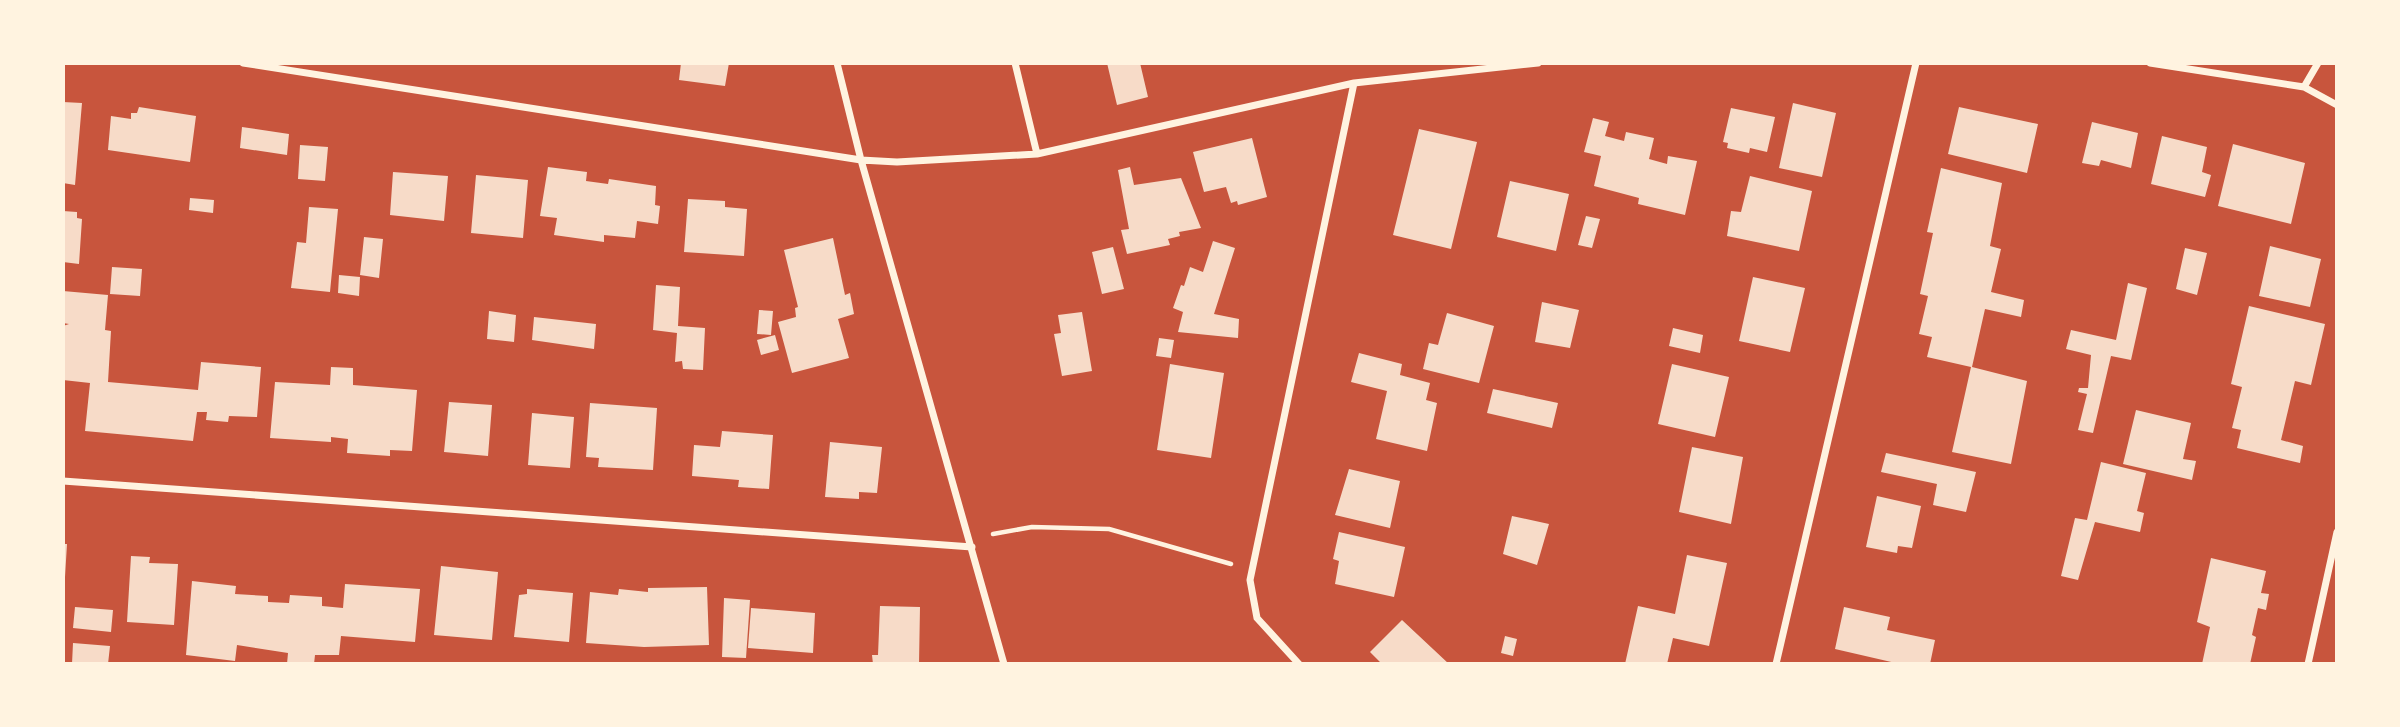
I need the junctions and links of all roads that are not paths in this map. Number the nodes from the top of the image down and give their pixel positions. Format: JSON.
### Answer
{"nodes":[{"id":1,"x":243,"y":63,"type":"edge"},
{"id":2,"x":837,"y":63,"type":"edge"},
{"id":3,"x":1015,"y":63,"type":"edge"},
{"id":4,"x":1538,"y":63,"type":"edge"},
{"id":5,"x":1916,"y":63,"type":"edge"},
{"id":6,"x":2150,"y":63,"type":"edge"},
{"id":7,"x":2318,"y":63,"type":"edge"},
{"id":8,"x":1354,"y":83,"type":"junction"},
{"id":9,"x":2304,"y":87,"type":"junction"},
{"id":10,"x":2337,"y":105,"type":"edge"},
{"id":11,"x":1037,"y":154,"type":"junction"},
{"id":12,"x":861,"y":160,"type":"junction"},
{"id":13,"x":63,"y":481,"type":"edge"},
{"id":14,"x":2337,"y":532,"type":"edge"},
{"id":15,"x":972,"y":547,"type":"junction"},
{"id":16,"x":1004,"y":664,"type":"edge"},
{"id":17,"x":1298,"y":664,"type":"edge"},
{"id":18,"x":1776,"y":664,"type":"edge"},
{"id":19,"x":2308,"y":664,"type":"edge"}],
"edges":[{"from":1,"to":12,"type":"street"},
{"from":2,"to":12,"type":"street"},
{"from":3,"to":11,"type":"street"},
{"from":4,"to":8,"type":"street"},
{"from":5,"to":18,"type":"street"},
{"from":6,"to":9,"type":"street"},
{"from":7,"to":9,"type":"street"},
{"from":8,"to":11,"type":"street"},
{"from":8,"to":17,"type":"street"},
{"from":9,"to":10,"type":"street"},
{"from":11,"to":12,"type":"street"},
{"from":12,"to":15,"type":"street"},
{"from":13,"to":15,"type":"street"},
{"from":14,"to":19,"type":"street"},
{"from":15,"to":16,"type":"street"}]}
